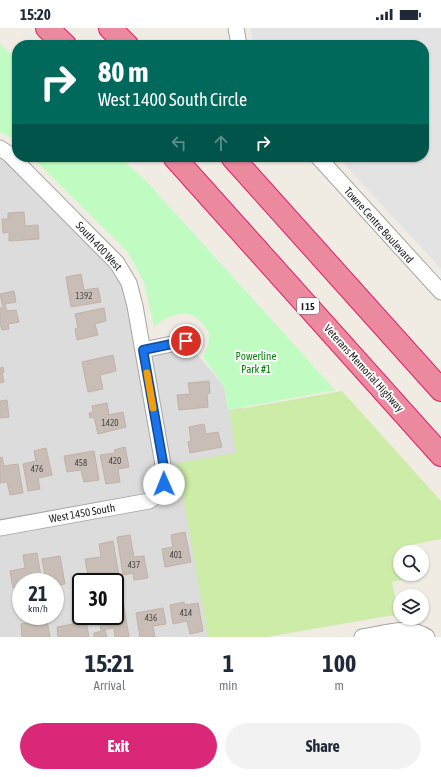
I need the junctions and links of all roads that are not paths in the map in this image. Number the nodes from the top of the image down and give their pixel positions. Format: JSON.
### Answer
{"nodes":[{"id":1,"x":47,"y":28,"type":"edge"},
{"id":2,"x":110,"y":28,"type":"edge"},
{"id":3,"x":236,"y":28,"type":"edge"},
{"id":4,"x":60,"y":40,"type":"edge"},
{"id":5,"x":122,"y":40,"type":"edge"},
{"id":6,"x":238,"y":40,"type":"edge"},
{"id":7,"x":0,"y":148,"type":"edge"},
{"id":8,"x":12,"y":157,"type":"edge"},
{"id":9,"x":17,"y":162,"type":"edge"},
{"id":10,"x":178,"y":162,"type":"edge"},
{"id":11,"x":236,"y":162,"type":"edge"},
{"id":12,"x":323,"y":162,"type":"edge"},
{"id":13,"x":441,"y":292,"type":"edge"},
{"id":14,"x":186,"y":341,"type":"dead end"},
{"id":15,"x":143,"y":350,"type":"junction"},
{"id":16,"x":441,"y":390,"type":"edge"},
{"id":17,"x":441,"y":455,"type":"edge"},
{"id":18,"x":161,"y":491,"type":"joint"},
{"id":19,"x":0,"y":528,"type":"edge"},
{"id":20,"x":423,"y":635,"type":"edge"},
{"id":21,"x":362,"y":637,"type":"edge"}],
"edges":[{"from":1,"to":4,"type":"highway"},
{"from":2,"to":5,"type":"highway"},
{"from":3,"to":6,"type":"street"},
{"from":7,"to":8,"type":"street","name":"South 400 West"},
{"from":9,"to":15,"type":"street","name":"South 400 West"},
{"from":10,"to":17,"type":"highway","name":"Veterans Memorial Highway","number":"I 15"},
{"from":11,"to":16,"type":"highway"},
{"from":12,"to":13,"type":"street","name":"Towne Centre Boulevard"},
{"from":14,"to":15,"type":"street"},
{"from":15,"to":18,"type":"street","name":"South 400 West"},
{"from":18,"to":19,"type":"street","name":"West 1450 South"},
{"from":20,"to":21,"type":"street"}]}
